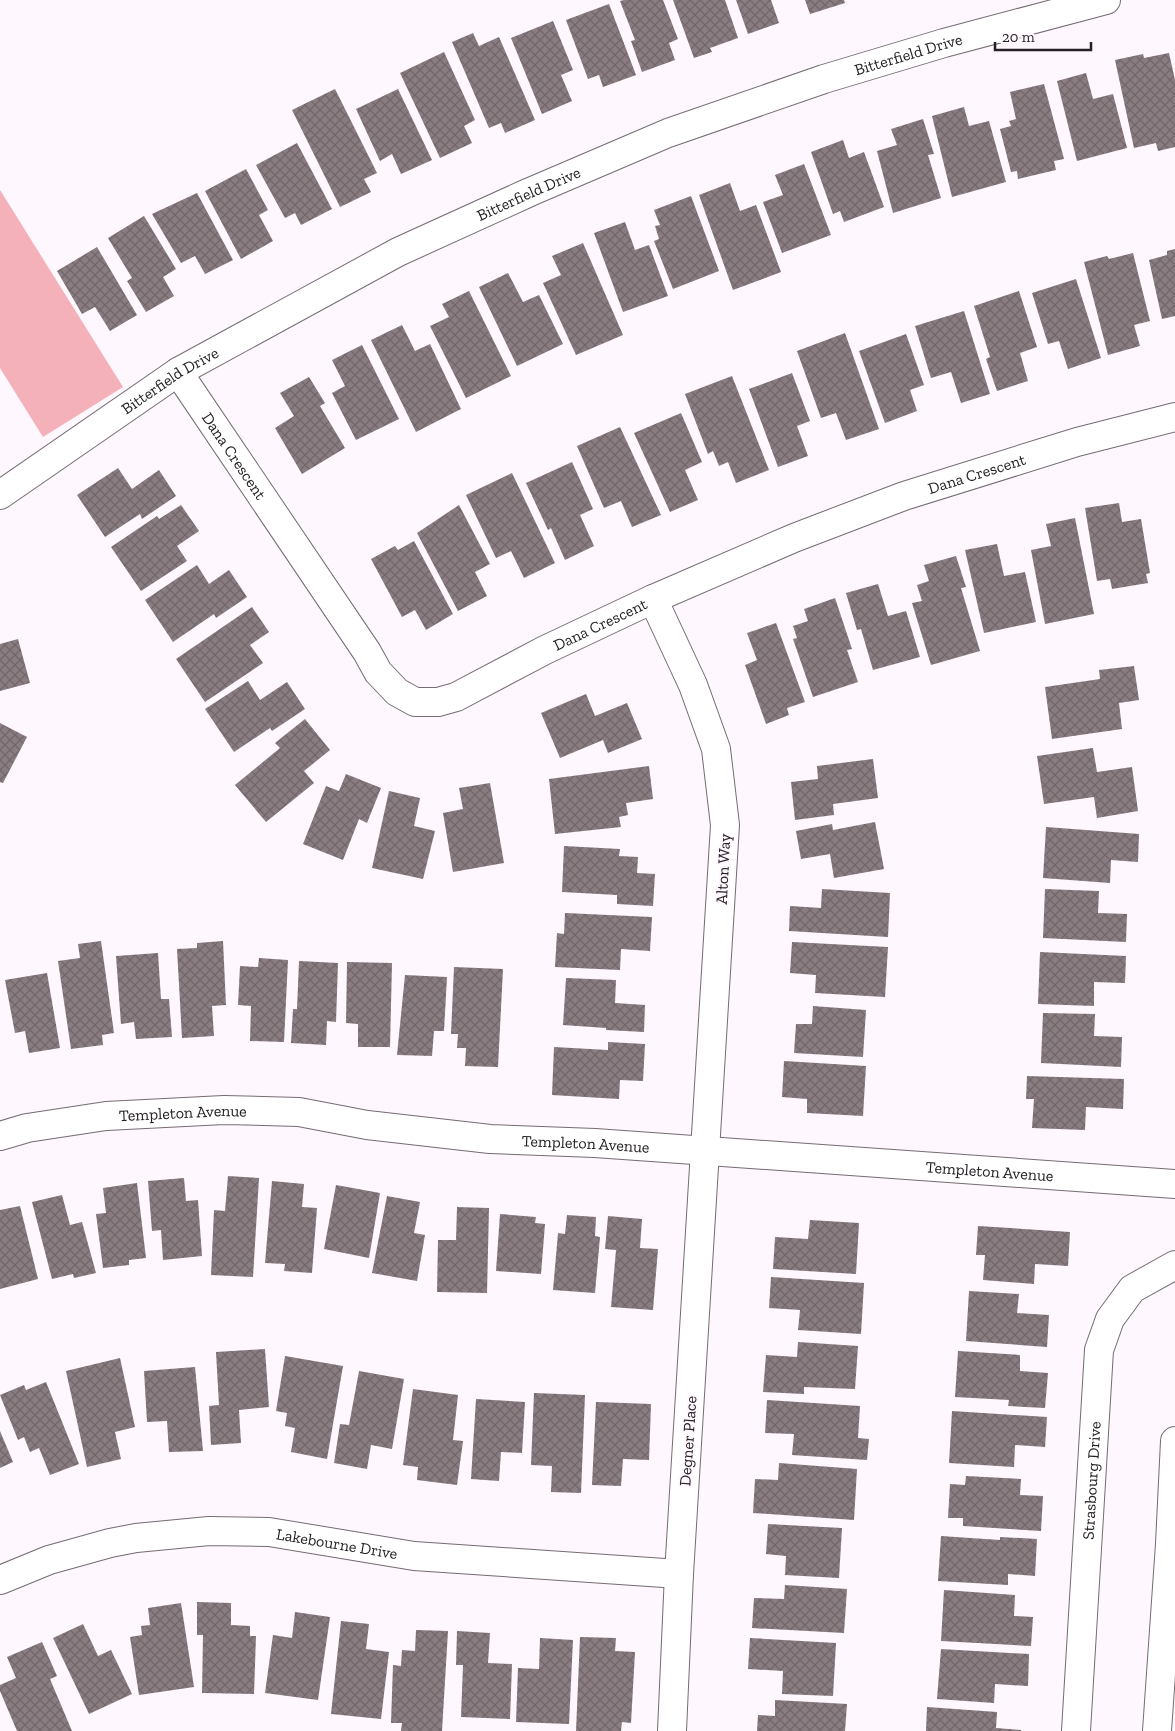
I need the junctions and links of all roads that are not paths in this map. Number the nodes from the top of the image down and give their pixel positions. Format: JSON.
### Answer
{"nodes":[{"id":1,"x":1106,"y":0,"type":"edge"},
{"id":2,"x":178,"y":372,"type":"junction"},
{"id":3,"x":1175,"y":419,"type":"edge"},
{"id":4,"x":0,"y":494,"type":"edge"},
{"id":5,"x":652,"y":600,"type":"junction"},
{"id":6,"x":0,"y":1136,"type":"edge"},
{"id":7,"x":706,"y":1152,"type":"junction"},
{"id":8,"x":1175,"y":1184,"type":"edge"},
{"id":9,"x":1175,"y":1265,"type":"edge"},
{"id":10,"x":1175,"y":1441,"type":"edge"},
{"id":11,"x":679,"y":1574,"type":"junction"},
{"id":12,"x":0,"y":1580,"type":"edge"},
{"id":13,"x":672,"y":1731,"type":"edge"},
{"id":14,"x":1076,"y":1731,"type":"edge"},
{"id":15,"x":1157,"y":1731,"type":"edge"}],
"edges":[{"from":1,"to":2,"type":"street","name":"Bitterfield Drive"},
{"from":2,"to":4,"type":"street","name":"Bitterfield Drive"},
{"from":2,"to":5,"type":"street","name":"Dana Crescent"},
{"from":3,"to":5,"type":"street","name":"Dana Crescent"},
{"from":5,"to":7,"type":"street","name":"Alton Way"},
{"from":6,"to":7,"type":"street","name":"Templeton Avenue"},
{"from":7,"to":8,"type":"street","name":"Templeton Avenue"},
{"from":7,"to":11,"type":"street","name":"Degner Place"},
{"from":9,"to":14,"type":"street","name":"Strasbourg Drive"},
{"from":10,"to":15,"type":"street"},
{"from":11,"to":12,"type":"street","name":"Lakebourne Drive"},
{"from":11,"to":13,"type":"street","name":"Degner Place"}]}
